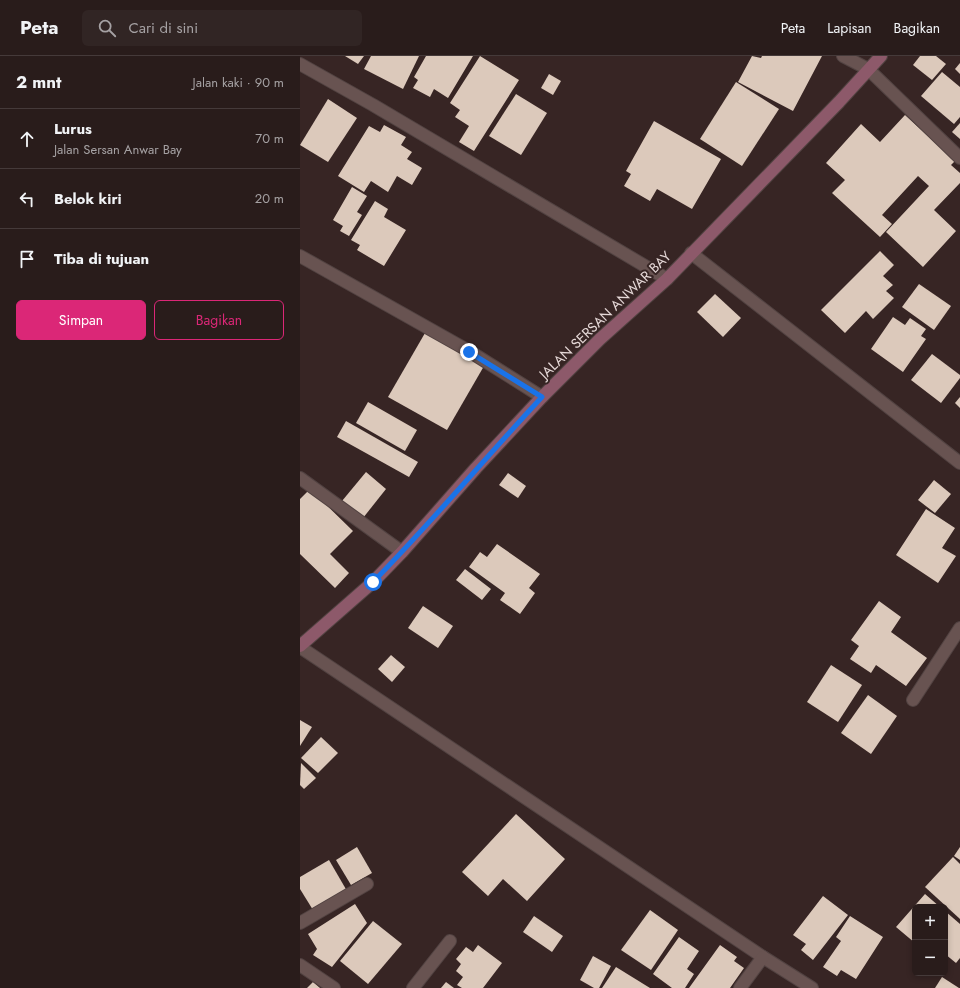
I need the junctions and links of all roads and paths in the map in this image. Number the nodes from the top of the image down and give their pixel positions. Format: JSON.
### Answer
{"nodes":[{"id":1,"x":844,"y":56,"type":"edge"},
{"id":2,"x":881,"y":56,"type":"edge"},
{"id":3,"x":300,"y":64,"type":"edge"},
{"id":4,"x":868,"y":69,"type":"junction"},
{"id":5,"x":960,"y":158,"type":"edge"},
{"id":6,"x":691,"y":252,"type":"junction"},
{"id":7,"x":300,"y":256,"type":"edge"},
{"id":8,"x":667,"y":279,"type":"junction"},
{"id":9,"x":542,"y":397,"type":"junction"},
{"id":10,"x":960,"y":462,"type":"edge"},
{"id":11,"x":300,"y":478,"type":"edge"},
{"id":12,"x":402,"y":552,"type":"junction"},
{"id":13,"x":960,"y":628,"type":"edge"},
{"id":14,"x":300,"y":646,"type":"edge"},
{"id":15,"x":914,"y":700,"type":"dead end"},
{"id":16,"x":367,"y":884,"type":"dead end"},
{"id":17,"x":300,"y":923,"type":"edge"},
{"id":18,"x":450,"y":941,"type":"dead end"},
{"id":19,"x":764,"y":957,"type":"junction"},
{"id":20,"x":300,"y":965,"type":"edge"},
{"id":21,"x":334,"y":988,"type":"edge"},
{"id":22,"x":413,"y":988,"type":"edge"},
{"id":23,"x":740,"y":988,"type":"edge"},
{"id":24,"x":812,"y":988,"type":"edge"}],
"edges":[{"from":1,"to":4,"type":"street"},
{"from":2,"to":4,"type":"main road","name":"JALAN SERSAN ANWAR BAY"},
{"from":3,"to":8,"type":"street"},
{"from":4,"to":5,"type":"street"},
{"from":4,"to":6,"type":"main road","name":"JALAN SERSAN ANWAR BAY"},
{"from":6,"to":8,"type":"main road","name":"JALAN SERSAN ANWAR BAY"},
{"from":6,"to":10,"type":"street"},
{"from":7,"to":9,"type":"street"},
{"from":8,"to":9,"type":"main road","name":"JALAN SERSAN ANWAR BAY"},
{"from":9,"to":12,"type":"main road","name":"JALAN SERSAN ANWAR BAY"},
{"from":11,"to":12,"type":"street"},
{"from":12,"to":14,"type":"main road","name":"JALAN SERSAN ANWAR BAY"},
{"from":13,"to":15,"type":"street"},
{"from":14,"to":19,"type":"street"},
{"from":16,"to":17,"type":"street"},
{"from":18,"to":22,"type":"street"},
{"from":19,"to":23,"type":"street"},
{"from":19,"to":24,"type":"street"},
{"from":20,"to":21,"type":"street"}]}
